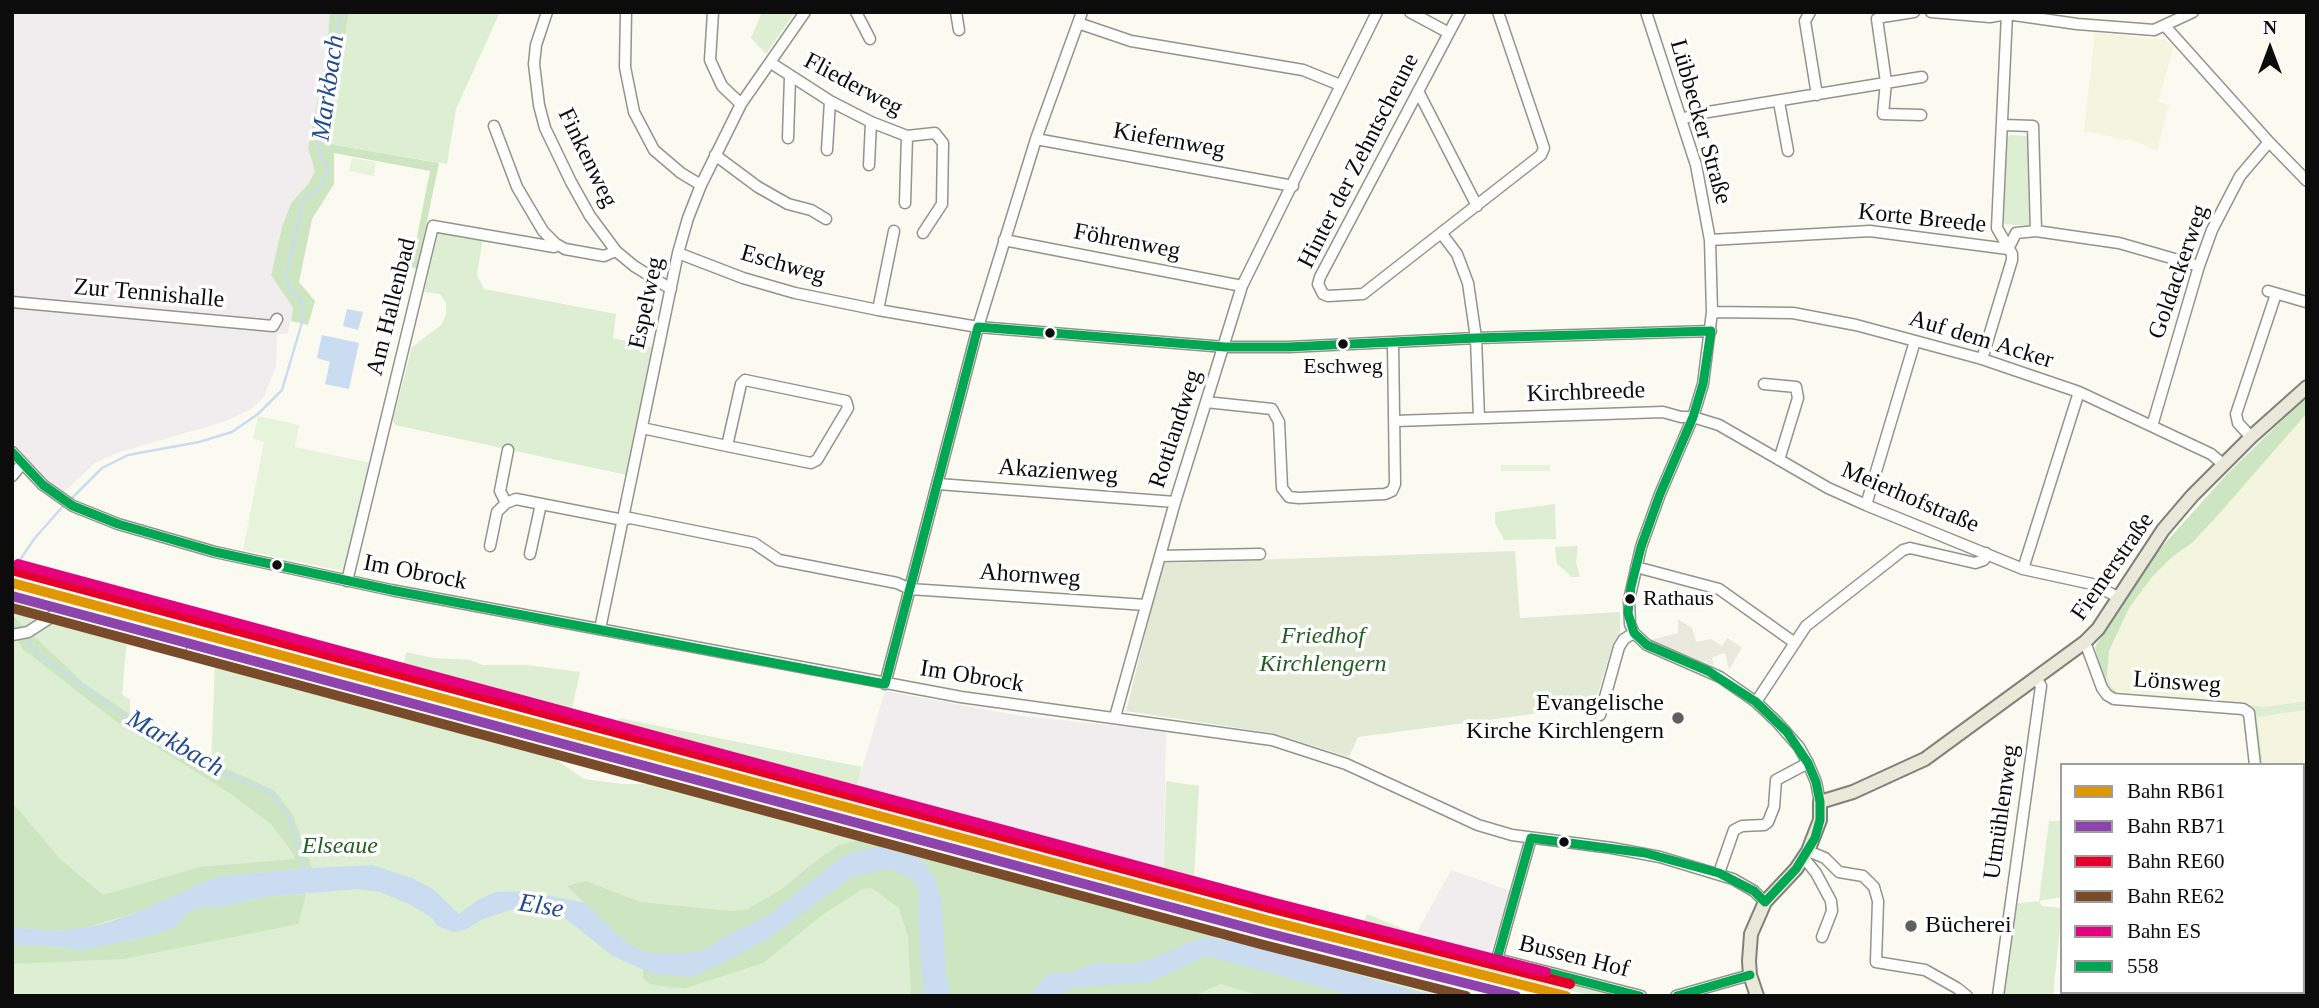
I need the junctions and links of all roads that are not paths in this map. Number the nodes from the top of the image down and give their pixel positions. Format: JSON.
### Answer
{"nodes":[{"id":1,"x":547,"y":12,"type":"edge"},
{"id":2,"x":626,"y":12,"type":"edge"},
{"id":3,"x":713,"y":12,"type":"edge"},
{"id":4,"x":805,"y":12,"type":"edge"},
{"id":5,"x":856,"y":12,"type":"edge"},
{"id":6,"x":956,"y":12,"type":"edge"},
{"id":7,"x":1082,"y":12,"type":"edge"},
{"id":8,"x":1377,"y":12,"type":"edge"},
{"id":9,"x":1410,"y":12,"type":"edge"},
{"id":10,"x":1460,"y":12,"type":"edge"},
{"id":11,"x":1499,"y":12,"type":"edge"},
{"id":12,"x":1646,"y":12,"type":"edge"},
{"id":13,"x":1810,"y":12,"type":"edge"},
{"id":14,"x":1914,"y":12,"type":"edge"},
{"id":15,"x":1931,"y":12,"type":"edge"},
{"id":16,"x":2193,"y":12,"type":"edge"},
{"id":17,"x":2007,"y":13,"type":"edge"},
{"id":18,"x":1882,"y":14,"type":"edge"},
{"id":19,"x":1078,"y":23,"type":"junction"},
{"id":20,"x":2165,"y":26,"type":"junction"},
{"id":21,"x":960,"y":30,"type":"dead end"},
{"id":22,"x":1449,"y":33,"type":"junction"},
{"id":23,"x":870,"y":39,"type":"dead end"},
{"id":24,"x":771,"y":63,"type":"junction"},
{"id":25,"x":790,"y":77,"type":"junction"},
{"id":26,"x":1922,"y":77,"type":"dead end"},
{"id":27,"x":1886,"y":82,"type":"junction"},
{"id":28,"x":1340,"y":85,"type":"junction"},
{"id":29,"x":1418,"y":91,"type":"junction"},
{"id":30,"x":1817,"y":95,"type":"junction"},
{"id":31,"x":830,"y":101,"type":"junction"},
{"id":32,"x":1779,"y":102,"type":"junction"},
{"id":33,"x":741,"y":104,"type":"junction"},
{"id":34,"x":1921,"y":115,"type":"dead end"},
{"id":35,"x":1681,"y":119,"type":"junction"},
{"id":36,"x":871,"y":122,"type":"junction"},
{"id":37,"x":2003,"y":125,"type":"junction"},
{"id":38,"x":494,"y":126,"type":"dead end"},
{"id":39,"x":907,"y":136,"type":"junction"},
{"id":40,"x":788,"y":138,"type":"dead end"},
{"id":41,"x":1037,"y":139,"type":"junction"},
{"id":42,"x":2269,"y":142,"type":"junction"},
{"id":43,"x":827,"y":150,"type":"dead end"},
{"id":44,"x":1788,"y":151,"type":"dead end"},
{"id":45,"x":715,"y":155,"type":"junction"},
{"id":46,"x":869,"y":165,"type":"dead end"},
{"id":47,"x":2307,"y":181,"type":"edge"},
{"id":48,"x":701,"y":185,"type":"junction"},
{"id":49,"x":1293,"y":186,"type":"junction"},
{"id":50,"x":905,"y":204,"type":"dead end"},
{"id":51,"x":1477,"y":206,"type":"junction"},
{"id":52,"x":826,"y":219,"type":"dead end"},
{"id":53,"x":894,"y":231,"type":"dead end"},
{"id":54,"x":2036,"y":231,"type":"junction"},
{"id":55,"x":923,"y":233,"type":"dead end"},
{"id":56,"x":1442,"y":234,"type":"junction"},
{"id":57,"x":1004,"y":240,"type":"junction"},
{"id":58,"x":1710,"y":240,"type":"junction"},
{"id":59,"x":556,"y":244,"type":"junction"},
{"id":60,"x":2008,"y":249,"type":"junction"},
{"id":61,"x":615,"y":251,"type":"junction"},
{"id":62,"x":678,"y":253,"type":"junction"},
{"id":63,"x":2199,"y":266,"type":"junction"},
{"id":64,"x":1242,"y":286,"type":"junction"},
{"id":65,"x":671,"y":289,"type":"junction"},
{"id":66,"x":12,"y":302,"type":"edge"},
{"id":67,"x":2306,"y":302,"type":"edge"},
{"id":68,"x":878,"y":310,"type":"junction"},
{"id":69,"x":1712,"y":312,"type":"junction"},
{"id":70,"x":277,"y":319,"type":"dead end"},
{"id":71,"x":978,"y":327,"type":"junction"},
{"id":72,"x":1711,"y":331,"type":"junction"},
{"id":73,"x":1476,"y":338,"type":"junction"},
{"id":74,"x":1915,"y":341,"type":"junction"},
{"id":75,"x":1393,"y":343,"type":"junction"},
{"id":76,"x":1224,"y":347,"type":"junction"},
{"id":77,"x":1982,"y":359,"type":"junction"},
{"id":78,"x":1764,"y":384,"type":"dead end"},
{"id":79,"x":2307,"y":387,"type":"edge"},
{"id":80,"x":2079,"y":392,"type":"junction"},
{"id":81,"x":1206,"y":402,"type":"junction"},
{"id":82,"x":1693,"y":417,"type":"junction"},
{"id":83,"x":1479,"y":418,"type":"junction"},
{"id":84,"x":1395,"y":421,"type":"junction"},
{"id":85,"x":2152,"y":426,"type":"junction"},
{"id":86,"x":642,"y":428,"type":"junction"},
{"id":87,"x":2251,"y":437,"type":"junction"},
{"id":88,"x":727,"y":446,"type":"junction"},
{"id":89,"x":508,"y":450,"type":"dead end"},
{"id":90,"x":12,"y":452,"type":"edge"},
{"id":91,"x":1779,"y":460,"type":"junction"},
{"id":92,"x":22,"y":464,"type":"junction"},
{"id":93,"x":2223,"y":464,"type":"junction"},
{"id":94,"x":12,"y":476,"type":"edge"},
{"id":95,"x":938,"y":484,"type":"junction"},
{"id":96,"x":1175,"y":502,"type":"junction"},
{"id":97,"x":506,"y":503,"type":"junction"},
{"id":98,"x":541,"y":504,"type":"junction"},
{"id":99,"x":1866,"y":505,"type":"junction"},
{"id":100,"x":623,"y":520,"type":"junction"},
{"id":101,"x":490,"y":546,"type":"dead end"},
{"id":102,"x":1986,"y":553,"type":"junction"},
{"id":103,"x":530,"y":554,"type":"dead end"},
{"id":104,"x":1260,"y":554,"type":"dead end"},
{"id":105,"x":1160,"y":556,"type":"junction"},
{"id":106,"x":1636,"y":567,"type":"junction"},
{"id":107,"x":2023,"y":569,"type":"junction"},
{"id":108,"x":347,"y":581,"type":"junction"},
{"id":109,"x":910,"y":589,"type":"junction"},
{"id":110,"x":2118,"y":597,"type":"junction"},
{"id":111,"x":1146,"y":605,"type":"junction"},
{"id":112,"x":600,"y":629,"type":"junction"},
{"id":113,"x":1634,"y":633,"type":"junction"},
{"id":114,"x":13,"y":635,"type":"edge"},
{"id":115,"x":2085,"y":642,"type":"junction"},
{"id":116,"x":1795,"y":643,"type":"junction"},
{"id":117,"x":181,"y":647,"type":"dead end"},
{"id":118,"x":2036,"y":678,"type":"junction"},
{"id":119,"x":885,"y":684,"type":"junction"},
{"id":120,"x":1756,"y":702,"type":"junction"},
{"id":121,"x":1600,"y":715,"type":"dead end"},
{"id":122,"x":1115,"y":717,"type":"junction"},
{"id":123,"x":1808,"y":762,"type":"junction"},
{"id":124,"x":2255,"y":763,"type":"edge"},
{"id":125,"x":1820,"y":802,"type":"junction"},
{"id":126,"x":1531,"y":838,"type":"junction"},
{"id":127,"x":1806,"y":855,"type":"junction"},
{"id":128,"x":1719,"y":873,"type":"junction"},
{"id":129,"x":1765,"y":902,"type":"junction"},
{"id":130,"x":1822,"y":937,"type":"dead end"},
{"id":131,"x":1750,"y":975,"type":"junction"},
{"id":132,"x":1641,"y":996,"type":"edge"},
{"id":133,"x":1676,"y":996,"type":"edge"},
{"id":134,"x":1757,"y":996,"type":"edge"},
{"id":135,"x":1967,"y":996,"type":"edge"},
{"id":136,"x":1998,"y":996,"type":"edge"}],
"edges":[{"from":1,"to":61,"type":"street","name":"Finkenweg"},
{"from":2,"to":48,"type":"street"},
{"from":3,"to":33,"type":"street"},
{"from":4,"to":24,"type":"street","name":"Espelweg"},
{"from":5,"to":23,"type":"street"},
{"from":6,"to":21,"type":"street"},
{"from":7,"to":19,"type":"street"},
{"from":8,"to":28,"type":"street","name":"Rottlandweg"},
{"from":9,"to":22,"type":"street"},
{"from":10,"to":22,"type":"street","name":"Hinter der Zehntscheune"},
{"from":11,"to":51,"type":"street","name":"Hinter der Zehntscheune"},
{"from":12,"to":35,"type":"street","name":"Lübbecker Straße"},
{"from":13,"to":30,"type":"street"},
{"from":14,"to":18,"type":"street"},
{"from":15,"to":17,"type":"street"},
{"from":16,"to":20,"type":"street"},
{"from":17,"to":20,"type":"street"},
{"from":17,"to":37,"type":"street"},
{"from":18,"to":27,"type":"street"},
{"from":19,"to":28,"type":"street"},
{"from":19,"to":41,"type":"street"},
{"from":20,"to":42,"type":"street"},
{"from":22,"to":29,"type":"street","name":"Hinter der Zehntscheune"},
{"from":24,"to":25,"type":"street","name":"Fliederweg"},
{"from":24,"to":33,"type":"street","name":"Espelweg"},
{"from":25,"to":31,"type":"street","name":"Fliederweg"},
{"from":25,"to":40,"type":"street"},
{"from":26,"to":27,"type":"street"},
{"from":27,"to":30,"type":"street"},
{"from":27,"to":34,"type":"street"},
{"from":28,"to":49,"type":"street","name":"Rottlandweg"},
{"from":29,"to":51,"type":"street"},
{"from":29,"to":56,"type":"street","name":"Hinter der Zehntscheune"},
{"from":30,"to":32,"type":"street"},
{"from":31,"to":36,"type":"street","name":"Fliederweg"},
{"from":31,"to":43,"type":"street"},
{"from":32,"to":35,"type":"street"},
{"from":32,"to":44,"type":"street"},
{"from":33,"to":45,"type":"street","name":"Espelweg"},
{"from":35,"to":58,"type":"street","name":"Lübbecker Straße"},
{"from":36,"to":39,"type":"street","name":"Fliederweg"},
{"from":36,"to":46,"type":"street"},
{"from":37,"to":54,"type":"street"},
{"from":37,"to":60,"type":"street"},
{"from":38,"to":59,"type":"street"},
{"from":39,"to":50,"type":"street"},
{"from":39,"to":55,"type":"street","name":"Fliederweg"},
{"from":41,"to":49,"type":"street","name":"Kiefernweg"},
{"from":41,"to":57,"type":"street"},
{"from":42,"to":47,"type":"street"},
{"from":42,"to":63,"type":"street","name":"Goldackerweg"},
{"from":45,"to":48,"type":"street","name":"Espelweg"},
{"from":45,"to":52,"type":"street"},
{"from":48,"to":62,"type":"street","name":"Espelweg"},
{"from":49,"to":64,"type":"street","name":"Rottlandweg"},
{"from":51,"to":56,"type":"street","name":"Hinter der Zehntscheune"},
{"from":53,"to":68,"type":"street"},
{"from":54,"to":60,"type":"street","name":"Korte Breede"},
{"from":54,"to":63,"type":"street"},
{"from":56,"to":73,"type":"street"},
{"from":57,"to":64,"type":"street","name":"Föhrenweg"},
{"from":57,"to":71,"type":"street"},
{"from":58,"to":60,"type":"street","name":"Korte Breede"},
{"from":58,"to":69,"type":"street","name":"Lübbecker Straße"},
{"from":59,"to":61,"type":"street","name":"Am Hallenbad"},
{"from":59,"to":108,"type":"street","name":"Am Hallenbad"},
{"from":60,"to":77,"type":"street"},
{"from":61,"to":65,"type":"street","name":"Finkenweg"},
{"from":62,"to":65,"type":"street","name":"Espelweg"},
{"from":62,"to":68,"type":"street","name":"Eschweg"},
{"from":63,"to":85,"type":"street","name":"Goldackerweg"},
{"from":64,"to":76,"type":"street","name":"Rottlandweg"},
{"from":65,"to":86,"type":"street","name":"Espelweg"},
{"from":66,"to":70,"type":"street","name":"Zur Tennishalle"},
{"from":67,"to":87,"type":"street"},
{"from":68,"to":71,"type":"street","name":"Eschweg"},
{"from":69,"to":72,"type":"street","name":"Lübbecker Straße"},
{"from":69,"to":74,"type":"street","name":"Auf dem Acker"},
{"from":71,"to":76,"type":"street","name":"Eschweg"},
{"from":71,"to":95,"type":"street"},
{"from":72,"to":73,"type":"street","name":"Eschweg"},
{"from":72,"to":82,"type":"street","name":"Lübbecker Straße"},
{"from":73,"to":75,"type":"street","name":"Eschweg"},
{"from":73,"to":83,"type":"street"},
{"from":74,"to":77,"type":"street","name":"Auf dem Acker"},
{"from":74,"to":99,"type":"street"},
{"from":75,"to":76,"type":"street","name":"Eschweg"},
{"from":75,"to":84,"type":"street"},
{"from":76,"to":81,"type":"street","name":"Rottlandweg"},
{"from":77,"to":80,"type":"street","name":"Auf dem Acker"},
{"from":78,"to":91,"type":"street"},
{"from":79,"to":87,"type":"main road","name":"Fiemerstraße"},
{"from":80,"to":85,"type":"street","name":"Auf dem Acker"},
{"from":80,"to":107,"type":"street"},
{"from":81,"to":84,"type":"street"},
{"from":81,"to":96,"type":"street","name":"Rottlandweg"},
{"from":82,"to":83,"type":"street","name":"Kirchbreede"},
{"from":82,"to":91,"type":"street","name":"Meierhofstraße"},
{"from":82,"to":106,"type":"street","name":"Lübbecker Straße"},
{"from":83,"to":84,"type":"street","name":"Kirchbreede"},
{"from":85,"to":93,"type":"street","name":"Auf dem Acker"},
{"from":86,"to":88,"type":"street"},
{"from":86,"to":100,"type":"street","name":"Espelweg"},
{"from":87,"to":93,"type":"main road","name":"Fiemerstraße"},
{"from":88,"to":88,"type":"street"},
{"from":89,"to":97,"type":"street"},
{"from":90,"to":92,"type":"street","name":"Im Obrock"},
{"from":91,"to":99,"type":"street","name":"Meierhofstraße"},
{"from":92,"to":94,"type":"street"},
{"from":92,"to":108,"type":"street","name":"Im Obrock"},
{"from":93,"to":110,"type":"main road","name":"Fiemerstraße"},
{"from":95,"to":96,"type":"street","name":"Akazienweg"},
{"from":95,"to":109,"type":"street"},
{"from":96,"to":105,"type":"street","name":"Rottlandweg"},
{"from":97,"to":98,"type":"street","name":"Ahornweg"},
{"from":97,"to":101,"type":"street"},
{"from":98,"to":100,"type":"street","name":"Ahornweg"},
{"from":98,"to":103,"type":"street"},
{"from":99,"to":102,"type":"street","name":"Meierhofstraße"},
{"from":100,"to":109,"type":"street","name":"Ahornweg"},
{"from":100,"to":112,"type":"street","name":"Espelweg"},
{"from":102,"to":107,"type":"street","name":"Meierhofstraße"},
{"from":102,"to":116,"type":"street"},
{"from":104,"to":105,"type":"street"},
{"from":105,"to":111,"type":"street","name":"Rottlandweg"},
{"from":106,"to":113,"type":"street","name":"Lübbecker Straße"},
{"from":106,"to":116,"type":"street"},
{"from":107,"to":110,"type":"street","name":"Meierhofstraße"},
{"from":108,"to":112,"type":"street","name":"Im Obrock"},
{"from":109,"to":111,"type":"street","name":"Ahornweg"},
{"from":109,"to":119,"type":"street"},
{"from":110,"to":115,"type":"main road","name":"Fiemerstraße"},
{"from":111,"to":122,"type":"street","name":"Rottlandweg"},
{"from":112,"to":119,"type":"street","name":"Im Obrock"},
{"from":113,"to":120,"type":"street"},
{"from":113,"to":121,"type":"street"},
{"from":114,"to":117,"type":"street"},
{"from":115,"to":118,"type":"main road","name":"Fiemerstraße"},
{"from":115,"to":124,"type":"street","name":"Lönsweg"},
{"from":116,"to":120,"type":"street"},
{"from":118,"to":125,"type":"main road","name":"Fiemerstraße"},
{"from":118,"to":136,"type":"street","name":"Utmühlenweg"},
{"from":119,"to":122,"type":"street","name":"Im Obrock"},
{"from":120,"to":123,"type":"street"},
{"from":122,"to":126,"type":"street","name":"Im Obrock"},
{"from":123,"to":125,"type":"street"},
{"from":123,"to":128,"type":"street"},
{"from":125,"to":127,"type":"main road"},
{"from":126,"to":128,"type":"street","name":"Im Obrock"},
{"from":126,"to":132,"type":"street","name":"Bussen Hof"},
{"from":127,"to":129,"type":"main road"},
{"from":127,"to":130,"type":"street"},
{"from":127,"to":135,"type":"street"},
{"from":128,"to":129,"type":"street","name":"Im Obrock"},
{"from":129,"to":131,"type":"main road"},
{"from":131,"to":133,"type":"street"},
{"from":131,"to":134,"type":"main road"}]}
